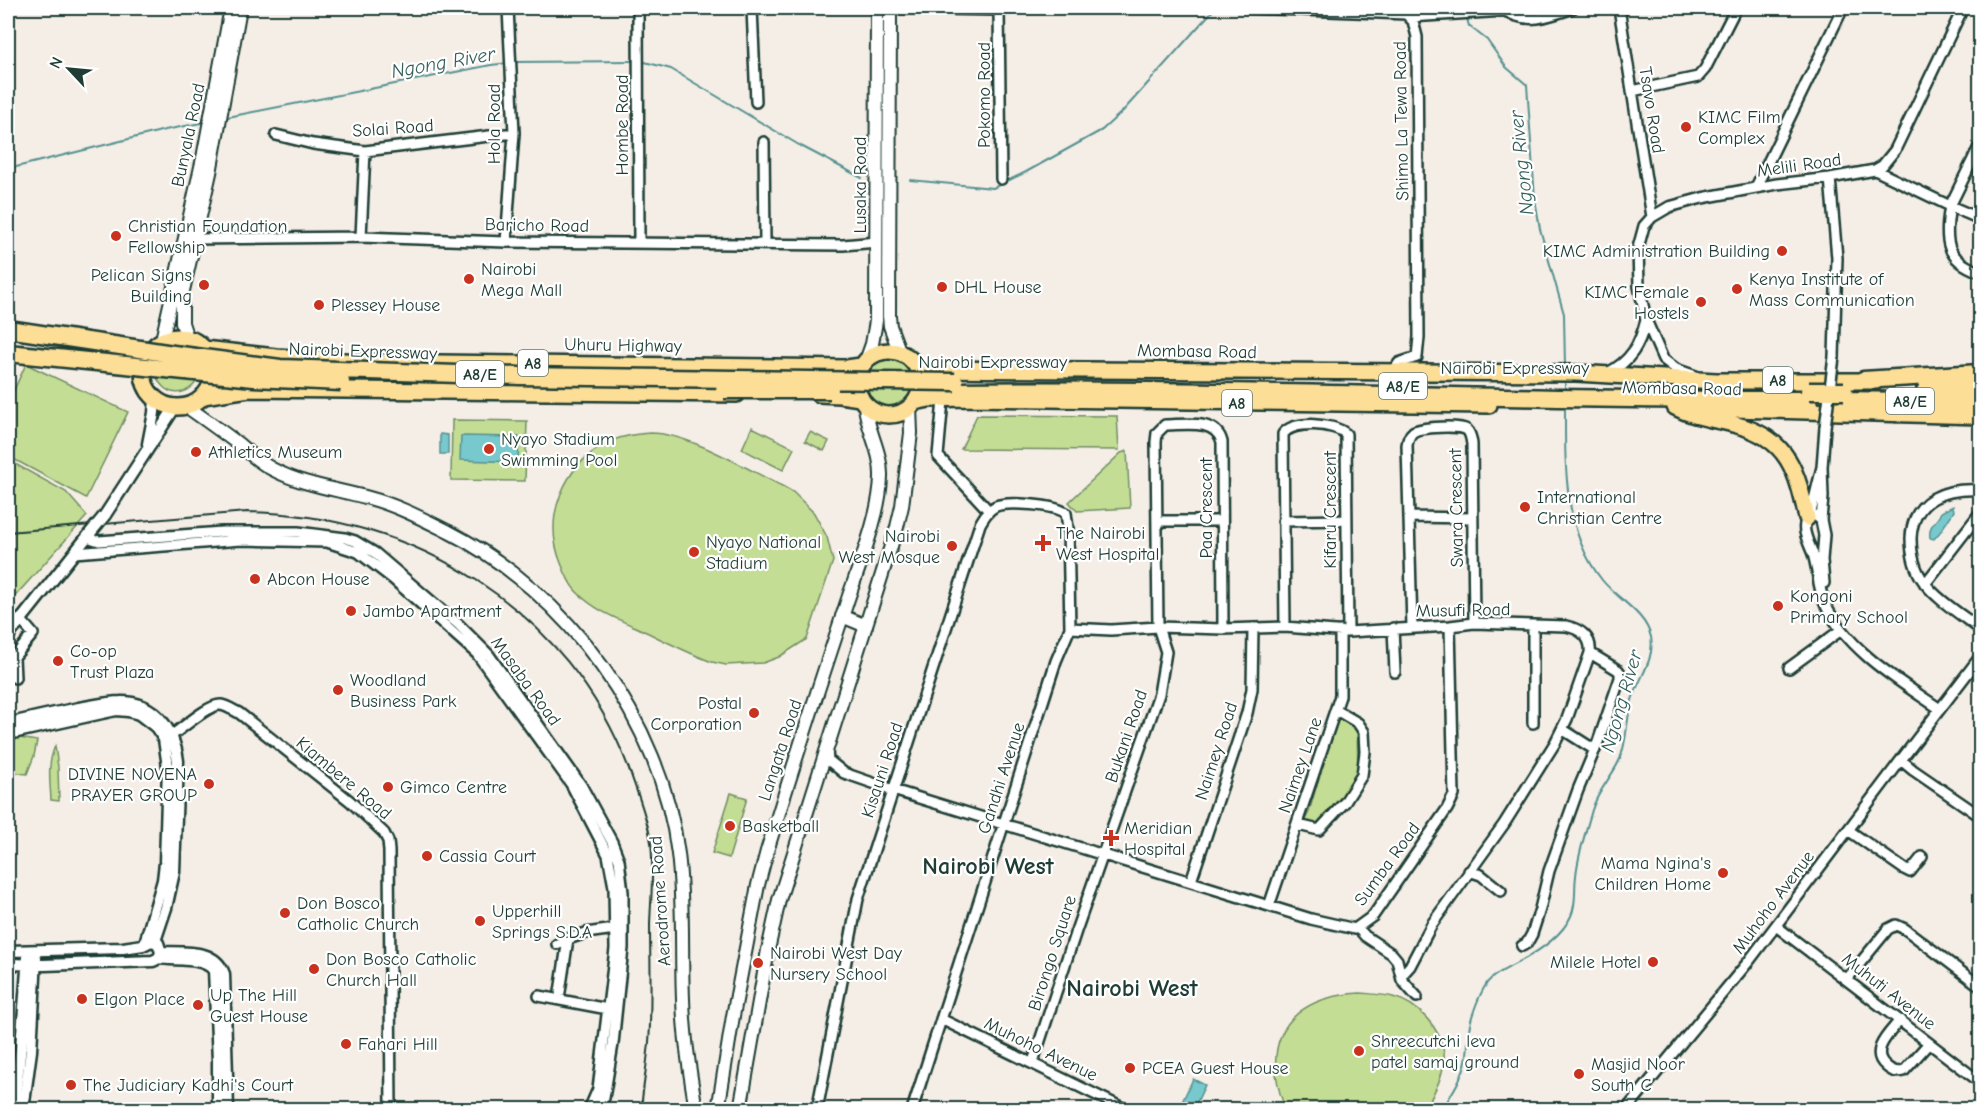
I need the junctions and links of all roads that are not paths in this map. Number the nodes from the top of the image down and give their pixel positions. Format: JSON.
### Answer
{"nodes":[{"id":1,"x":231,"y":8,"type":"edge"},
{"id":2,"x":240,"y":8,"type":"edge"},
{"id":3,"x":508,"y":8,"type":"edge"},
{"id":4,"x":638,"y":8,"type":"edge"},
{"id":5,"x":752,"y":8,"type":"edge"},
{"id":6,"x":877,"y":8,"type":"edge"},
{"id":7,"x":890,"y":8,"type":"edge"},
{"id":8,"x":1017,"y":8,"type":"edge"},
{"id":9,"x":1249,"y":8,"type":"edge"},
{"id":10,"x":1573,"y":8,"type":"edge"},
{"id":11,"x":1619,"y":8,"type":"edge"},
{"id":12,"x":1736,"y":8,"type":"edge"},
{"id":13,"x":1843,"y":8,"type":"edge"},
{"id":14,"x":1963,"y":8,"type":"edge"},
{"id":15,"x":1503,"y":9,"type":"edge"},
{"id":16,"x":999,"y":10,"type":"junction"},
{"id":17,"x":1410,"y":17,"type":"junction"},
{"id":18,"x":1632,"y":91,"type":"junction"},
{"id":19,"x":756,"y":102,"type":"dead end"},
{"id":20,"x":513,"y":133,"type":"junction"},
{"id":21,"x":276,"y":135,"type":"dead end"},
{"id":22,"x":764,"y":142,"type":"dead end"},
{"id":23,"x":1978,"y":149,"type":"dead end"},
{"id":24,"x":365,"y":151,"type":"junction"},
{"id":25,"x":1875,"y":170,"type":"junction"},
{"id":26,"x":1830,"y":178,"type":"junction"},
{"id":27,"x":1001,"y":179,"type":"dead end"},
{"id":28,"x":1756,"y":187,"type":"junction"},
{"id":29,"x":1950,"y":206,"type":"junction"},
{"id":30,"x":1652,"y":217,"type":"junction"},
{"id":31,"x":1978,"y":218,"type":"dead end"},
{"id":32,"x":361,"y":237,"type":"junction"},
{"id":33,"x":195,"y":239,"type":"junction"},
{"id":34,"x":506,"y":242,"type":"junction"},
{"id":35,"x":878,"y":242,"type":"junction"},
{"id":36,"x":639,"y":243,"type":"junction"},
{"id":37,"x":765,"y":244,"type":"junction"},
{"id":38,"x":1980,"y":272,"type":"edge"},
{"id":39,"x":1646,"y":320,"type":"junction"},
{"id":40,"x":8,"y":321,"type":"edge"},
{"id":41,"x":8,"y":329,"type":"edge"},
{"id":42,"x":59,"y":331,"type":"junction"},
{"id":43,"x":186,"y":338,"type":"junction"},
{"id":44,"x":158,"y":343,"type":"junction"},
{"id":45,"x":8,"y":345,"type":"edge"},
{"id":46,"x":35,"y":349,"type":"junction"},
{"id":47,"x":204,"y":349,"type":"junction"},
{"id":48,"x":900,"y":353,"type":"junction"},
{"id":49,"x":8,"y":355,"type":"edge"},
{"id":50,"x":863,"y":364,"type":"junction"},
{"id":51,"x":917,"y":369,"type":"junction"},
{"id":52,"x":1393,"y":372,"type":"junction"},
{"id":53,"x":1980,"y":373,"type":"edge"},
{"id":54,"x":1603,"y":375,"type":"junction"},
{"id":55,"x":1863,"y":380,"type":"junction"},
{"id":56,"x":1716,"y":381,"type":"junction"},
{"id":57,"x":1980,"y":385,"type":"edge"},
{"id":58,"x":1925,"y":391,"type":"junction"},
{"id":59,"x":1980,"y":392,"type":"edge"},
{"id":60,"x":150,"y":393,"type":"junction"},
{"id":61,"x":203,"y":396,"type":"junction"},
{"id":62,"x":943,"y":400,"type":"junction"},
{"id":63,"x":862,"y":402,"type":"junction"},
{"id":64,"x":1980,"y":402,"type":"edge"},
{"id":65,"x":913,"y":405,"type":"junction"},
{"id":66,"x":180,"y":407,"type":"junction"},
{"id":67,"x":1675,"y":407,"type":"junction"},
{"id":68,"x":1980,"y":416,"type":"edge"},
{"id":69,"x":146,"y":450,"type":"junction"},
{"id":70,"x":1980,"y":490,"type":"edge"},
{"id":71,"x":988,"y":511,"type":"junction"},
{"id":72,"x":1980,"y":513,"type":"edge"},
{"id":73,"x":1409,"y":517,"type":"junction"},
{"id":74,"x":1473,"y":518,"type":"junction"},
{"id":75,"x":1347,"y":520,"type":"junction"},
{"id":76,"x":1157,"y":521,"type":"junction"},
{"id":77,"x":1222,"y":521,"type":"junction"},
{"id":78,"x":1283,"y":521,"type":"junction"},
{"id":79,"x":1813,"y":522,"type":"junction"},
{"id":80,"x":89,"y":535,"type":"junction"},
{"id":81,"x":74,"y":553,"type":"junction"},
{"id":82,"x":1925,"y":584,"type":"junction"},
{"id":83,"x":1830,"y":612,"type":"junction"},
{"id":84,"x":842,"y":616,"type":"junction"},
{"id":85,"x":20,"y":619,"type":"junction"},
{"id":86,"x":1474,"y":623,"type":"junction"},
{"id":87,"x":1533,"y":625,"type":"junction"},
{"id":88,"x":866,"y":626,"type":"junction"},
{"id":89,"x":1450,"y":626,"type":"junction"},
{"id":90,"x":1158,"y":627,"type":"junction"},
{"id":91,"x":1285,"y":627,"type":"junction"},
{"id":92,"x":1412,"y":627,"type":"junction"},
{"id":93,"x":1070,"y":628,"type":"junction"},
{"id":94,"x":1253,"y":628,"type":"junction"},
{"id":95,"x":1393,"y":628,"type":"junction"},
{"id":96,"x":1223,"y":629,"type":"junction"},
{"id":97,"x":1980,"y":629,"type":"edge"},
{"id":98,"x":1841,"y":630,"type":"junction"},
{"id":99,"x":459,"y":631,"type":"junction"},
{"id":100,"x":1344,"y":631,"type":"junction"},
{"id":101,"x":8,"y":636,"type":"edge"},
{"id":102,"x":1590,"y":653,"type":"junction"},
{"id":103,"x":1980,"y":658,"type":"edge"},
{"id":104,"x":1789,"y":668,"type":"dead end"},
{"id":105,"x":1395,"y":672,"type":"dead end"},
{"id":106,"x":15,"y":678,"type":"dead end"},
{"id":107,"x":1940,"y":709,"type":"junction"},
{"id":108,"x":1336,"y":710,"type":"junction"},
{"id":109,"x":1533,"y":723,"type":"dead end"},
{"id":110,"x":8,"y":724,"type":"edge"},
{"id":111,"x":1562,"y":729,"type":"junction"},
{"id":112,"x":8,"y":734,"type":"edge"},
{"id":113,"x":172,"y":735,"type":"junction"},
{"id":114,"x":828,"y":743,"type":"junction"},
{"id":115,"x":1595,"y":750,"type":"junction"},
{"id":116,"x":1900,"y":759,"type":"junction"},
{"id":117,"x":893,"y":790,"type":"junction"},
{"id":118,"x":1980,"y":816,"type":"edge"},
{"id":119,"x":1003,"y":825,"type":"junction"},
{"id":120,"x":1298,"y":825,"type":"junction"},
{"id":121,"x":1848,"y":830,"type":"junction"},
{"id":122,"x":1103,"y":854,"type":"junction"},
{"id":123,"x":1922,"y":858,"type":"dead end"},
{"id":124,"x":1469,"y":871,"type":"junction"},
{"id":125,"x":1191,"y":881,"type":"junction"},
{"id":126,"x":1501,"y":891,"type":"dead end"},
{"id":127,"x":619,"y":901,"type":"junction"},
{"id":128,"x":1269,"y":906,"type":"junction"},
{"id":129,"x":1776,"y":926,"type":"junction"},
{"id":130,"x":1358,"y":928,"type":"junction"},
{"id":131,"x":615,"y":929,"type":"junction"},
{"id":132,"x":568,"y":939,"type":"junction"},
{"id":133,"x":148,"y":943,"type":"junction"},
{"id":134,"x":557,"y":944,"type":"dead end"},
{"id":135,"x":1522,"y":946,"type":"dead end"},
{"id":136,"x":8,"y":951,"type":"edge"},
{"id":137,"x":33,"y":951,"type":"junction"},
{"id":138,"x":160,"y":955,"type":"junction"},
{"id":139,"x":147,"y":960,"type":"junction"},
{"id":140,"x":8,"y":964,"type":"edge"},
{"id":141,"x":31,"y":964,"type":"junction"},
{"id":142,"x":1401,"y":976,"type":"junction"},
{"id":143,"x":1847,"y":979,"type":"junction"},
{"id":144,"x":1980,"y":986,"type":"edge"},
{"id":145,"x":560,"y":992,"type":"dead end"},
{"id":146,"x":539,"y":996,"type":"dead end"},
{"id":147,"x":1417,"y":996,"type":"dead end"},
{"id":148,"x":612,"y":1009,"type":"junction"},
{"id":149,"x":941,"y":1019,"type":"junction"},
{"id":150,"x":1900,"y":1020,"type":"junction"},
{"id":151,"x":1929,"y":1043,"type":"junction"},
{"id":152,"x":1033,"y":1062,"type":"junction"},
{"id":153,"x":1980,"y":1082,"type":"edge"},
{"id":154,"x":219,"y":1109,"type":"edge"},
{"id":155,"x":228,"y":1109,"type":"edge"},
{"id":156,"x":13,"y":1110,"type":"edge"},
{"id":157,"x":23,"y":1110,"type":"edge"},
{"id":158,"x":391,"y":1110,"type":"edge"},
{"id":159,"x":587,"y":1110,"type":"edge"},
{"id":160,"x":596,"y":1110,"type":"edge"},
{"id":161,"x":696,"y":1110,"type":"edge"},
{"id":162,"x":718,"y":1110,"type":"edge"},
{"id":163,"x":740,"y":1110,"type":"edge"},
{"id":164,"x":817,"y":1110,"type":"edge"},
{"id":165,"x":912,"y":1110,"type":"edge"},
{"id":166,"x":1127,"y":1110,"type":"edge"},
{"id":167,"x":1626,"y":1110,"type":"edge"}],
"edges":[{"from":1,"to":44,"type":"main road","name":"Bunyala Road"},
{"from":2,"to":33,"type":"main road","name":"Bunyala Road"},
{"from":3,"to":20,"type":"street","name":"Hola Road"},
{"from":4,"to":36,"type":"street","name":"Hombe Road"},
{"from":5,"to":19,"type":"street"},
{"from":6,"to":35,"type":"main road","name":"Lusaka Road"},
{"from":7,"to":16,"type":"street"},
{"from":7,"to":48,"type":"main road","name":"Lusaka Road"},
{"from":8,"to":16,"type":"street"},
{"from":9,"to":17,"type":"street","name":"Shimo La Tewa Road"},
{"from":10,"to":15,"type":"street"},
{"from":11,"to":18,"type":"street","name":"Tsavo Road"},
{"from":12,"to":18,"type":"street"},
{"from":13,"to":28,"type":"street"},
{"from":14,"to":25,"type":"street"},
{"from":15,"to":17,"type":"street"},
{"from":16,"to":27,"type":"street","name":"Pokomo Road"},
{"from":17,"to":52,"type":"street","name":"Shimo La Tewa Road"},
{"from":18,"to":30,"type":"street","name":"Tsavo Road"},
{"from":20,"to":24,"type":"street","name":"Solai Road"},
{"from":20,"to":34,"type":"street","name":"Hola Road"},
{"from":21,"to":24,"type":"street","name":"Solai Road"},
{"from":22,"to":37,"type":"street"},
{"from":23,"to":29,"type":"street"},
{"from":24,"to":32,"type":"street"},
{"from":25,"to":26,"type":"street","name":"Melili Road"},
{"from":25,"to":29,"type":"street"},
{"from":26,"to":28,"type":"street","name":"Melili Road"},
{"from":26,"to":79,"type":"street","bridge":true},
{"from":28,"to":30,"type":"street","name":"Melili Road"},
{"from":29,"to":31,"type":"street"},
{"from":29,"to":38,"type":"street"},
{"from":30,"to":39,"type":"street"},
{"from":32,"to":33,"type":"street","name":"Baricho Road"},
{"from":32,"to":34,"type":"street","name":"Baricho Road"},
{"from":33,"to":43,"type":"main road","name":"Bunyala Road"},
{"from":34,"to":36,"type":"street","name":"Baricho Road"},
{"from":35,"to":37,"type":"street","name":"Baricho Road"},
{"from":35,"to":50,"type":"main road","name":"Lusaka Road"},
{"from":36,"to":37,"type":"street","name":"Baricho Road"},
{"from":39,"to":54,"type":"street"},
{"from":39,"to":56,"type":"street"},
{"from":40,"to":42,"type":"highway"},
{"from":41,"to":42,"type":"highway"},
{"from":41,"to":58,"type":"highway","name":"Nairobi Expressway","number":"A8/E","bridge":true},
{"from":42,"to":44,"type":"highway"},
{"from":43,"to":44,"type":"highway"},
{"from":43,"to":47,"type":"highway","number":"A8"},
{"from":44,"to":60,"type":"highway"},
{"from":45,"to":46,"type":"highway"},
{"from":46,"to":49,"type":"highway"},
{"from":46,"to":60,"type":"highway"},
{"from":47,"to":50,"type":"highway","name":"Uhuru Highway","number":"A8"},
{"from":47,"to":61,"type":"highway"},
{"from":48,"to":50,"type":"highway","number":"A8"},
{"from":48,"to":51,"type":"highway"},
{"from":49,"to":64,"type":"highway","name":"Nairobi Expressway","number":"A8/E","bridge":true},
{"from":50,"to":63,"type":"highway"},
{"from":51,"to":52,"type":"highway","name":"Mombasa Road","number":"A8"},
{"from":51,"to":65,"type":"highway"},
{"from":52,"to":54,"type":"highway","name":"Mombasa Road","number":"A8"},
{"from":53,"to":55,"type":"highway"},
{"from":54,"to":56,"type":"highway","name":"Mombasa Road","number":"A8"},
{"from":55,"to":56,"type":"highway","name":"Mombasa Road","number":"A8"},
{"from":55,"to":57,"type":"highway","name":"Mombasa Road","number":"A8"},
{"from":57,"to":58,"type":"highway"},
{"from":58,"to":59,"type":"highway","name":"Nairobi Expressway","number":"A8/E"},
{"from":60,"to":66,"type":"highway"},
{"from":60,"to":69,"type":"street"},
{"from":61,"to":63,"type":"highway","number":"A8"},
{"from":61,"to":66,"type":"highway","number":"A8"},
{"from":62,"to":65,"type":"highway","name":"Mombasa Road","number":"A8"},
{"from":62,"to":67,"type":"highway","name":"Mombasa Road","number":"A8"},
{"from":62,"to":71,"type":"street"},
{"from":63,"to":65,"type":"highway","number":"A8"},
{"from":63,"to":84,"type":"main road","name":"Langata Road"},
{"from":65,"to":88,"type":"main road"},
{"from":66,"to":69,"type":"street"},
{"from":66,"to":161,"type":"main road","name":"Aerodrome Road"},
{"from":67,"to":68,"type":"highway","name":"Mombasa Road","number":"A8"},
{"from":67,"to":79,"type":"highway"},
{"from":69,"to":80,"type":"street","bridge":true},
{"from":70,"to":82,"type":"street"},
{"from":71,"to":93,"type":"street"},
{"from":71,"to":117,"type":"street","name":"Kisauni Road"},
{"from":72,"to":82,"type":"street"},
{"from":73,"to":74,"type":"street"},
{"from":73,"to":74,"type":"street","name":"Swara Crescent"},
{"from":73,"to":92,"type":"street","name":"Swara Crescent"},
{"from":74,"to":86,"type":"street","name":"Swara Crescent"},
{"from":75,"to":78,"type":"street"},
{"from":75,"to":78,"type":"street","name":"Kifaru Crescent"},
{"from":75,"to":100,"type":"street","name":"Kifaru Crescent"},
{"from":76,"to":77,"type":"street"},
{"from":76,"to":77,"type":"street","name":"Paa Crescent"},
{"from":76,"to":90,"type":"street","name":"Paa Crescent"},
{"from":77,"to":96,"type":"street","name":"Paa Crescent"},
{"from":78,"to":91,"type":"street","name":"Kifaru Crescent"},
{"from":79,"to":83,"type":"street"},
{"from":79,"to":83,"type":"street"},
{"from":80,"to":81,"type":"street"},
{"from":80,"to":99,"type":"street","name":"Masaba Road"},
{"from":81,"to":85,"type":"street"},
{"from":81,"to":99,"type":"street","name":"Masaba Road"},
{"from":82,"to":97,"type":"street"},
{"from":83,"to":98,"type":"street"},
{"from":84,"to":88,"type":"main road"},
{"from":84,"to":162,"type":"main road","name":"Langata Road"},
{"from":85,"to":101,"type":"street"},
{"from":85,"to":106,"type":"street"},
{"from":86,"to":87,"type":"street","name":"Musufi Road"},
{"from":86,"to":89,"type":"street","name":"Musufi Road"},
{"from":87,"to":102,"type":"street","name":"Musufi Road"},
{"from":87,"to":109,"type":"street"},
{"from":88,"to":114,"type":"main road"},
{"from":89,"to":92,"type":"street","name":"Musufi Road"},
{"from":89,"to":130,"type":"street","name":"Sumba Road"},
{"from":90,"to":93,"type":"street","name":"Musufi Road"},
{"from":90,"to":96,"type":"street","name":"Musufi Road"},
{"from":90,"to":122,"type":"street","name":"Bukani Road"},
{"from":91,"to":94,"type":"street","name":"Musufi Road"},
{"from":91,"to":100,"type":"street","name":"Musufi Road"},
{"from":92,"to":95,"type":"street","name":"Musufi Road"},
{"from":93,"to":119,"type":"street","name":"Gandhi Avenue"},
{"from":94,"to":96,"type":"street","name":"Musufi Road"},
{"from":94,"to":125,"type":"street","name":"Naimey Road"},
{"from":95,"to":100,"type":"street","name":"Musufi Road"},
{"from":95,"to":105,"type":"street"},
{"from":98,"to":104,"type":"street"},
{"from":98,"to":107,"type":"street"},
{"from":99,"to":127,"type":"street","name":"Masaba Road"},
{"from":100,"to":108,"type":"street","name":"Naimey Lane"},
{"from":102,"to":111,"type":"street"},
{"from":102,"to":115,"type":"street"},
{"from":103,"to":107,"type":"street","name":"Muhoho Avenue"},
{"from":107,"to":116,"type":"street","name":"Muhoho Avenue"},
{"from":108,"to":120,"type":"street","name":"Naimey Lane"},
{"from":108,"to":120,"type":"street"},
{"from":110,"to":113,"type":"street"},
{"from":111,"to":115,"type":"street"},
{"from":111,"to":124,"type":"street"},
{"from":112,"to":133,"type":"street"},
{"from":113,"to":133,"type":"street"},
{"from":113,"to":158,"type":"street","name":"Kiambere Road"},
{"from":114,"to":117,"type":"street","name":"Sumba Road"},
{"from":114,"to":163,"type":"main road"},
{"from":115,"to":135,"type":"street"},
{"from":116,"to":118,"type":"street"},
{"from":116,"to":121,"type":"street","name":"Muhoho Avenue"},
{"from":117,"to":119,"type":"street","name":"Sumba Road"},
{"from":117,"to":164,"type":"street","name":"Kisauni Road"},
{"from":119,"to":122,"type":"street","name":"Sumba Road"},
{"from":119,"to":149,"type":"street","name":"Gandhi Avenue"},
{"from":120,"to":128,"type":"street","name":"Naimey Lane"},
{"from":121,"to":123,"type":"street"},
{"from":121,"to":129,"type":"street","name":"Muhoho Avenue"},
{"from":122,"to":125,"type":"street","name":"Sumba Road"},
{"from":122,"to":152,"type":"street","name":"Birongo Square"},
{"from":124,"to":126,"type":"street"},
{"from":124,"to":142,"type":"street"},
{"from":125,"to":128,"type":"street","name":"Sumba Road"},
{"from":127,"to":131,"type":"street","name":"Masaba Road"},
{"from":127,"to":148,"type":"street","name":"Masaba Road"},
{"from":128,"to":130,"type":"street","name":"Sumba Road"},
{"from":129,"to":143,"type":"street","name":"Muhuti Avenue"},
{"from":129,"to":167,"type":"street","name":"Muhoho Avenue"},
{"from":130,"to":142,"type":"street"},
{"from":131,"to":132,"type":"street"},
{"from":131,"to":148,"type":"street","name":"Masaba Road"},
{"from":132,"to":134,"type":"street"},
{"from":132,"to":145,"type":"street"},
{"from":133,"to":137,"type":"street"},
{"from":133,"to":138,"type":"street"},
{"from":133,"to":139,"type":"street"},
{"from":136,"to":137,"type":"street"},
{"from":137,"to":141,"type":"street"},
{"from":138,"to":139,"type":"street"},
{"from":138,"to":154,"type":"street"},
{"from":138,"to":155,"type":"street"},
{"from":139,"to":141,"type":"street"},
{"from":140,"to":141,"type":"street"},
{"from":141,"to":156,"type":"street"},
{"from":141,"to":157,"type":"street"},
{"from":142,"to":147,"type":"street"},
{"from":143,"to":144,"type":"street"},
{"from":143,"to":150,"type":"street","name":"Muhuti Avenue"},
{"from":146,"to":148,"type":"street"},
{"from":148,"to":159,"type":"street","name":"Masaba Road"},
{"from":148,"to":160,"type":"street","name":"Masaba Road"},
{"from":149,"to":152,"type":"street","name":"Muhoho Avenue"},
{"from":149,"to":165,"type":"street","name":"Gandhi Avenue"},
{"from":150,"to":151,"type":"street","name":"Muhuti Avenue"},
{"from":150,"to":151,"type":"street"},
{"from":151,"to":153,"type":"street","name":"Muhuti Avenue"},
{"from":152,"to":166,"type":"street","name":"Muhoho Avenue"},
{"from":154,"to":155,"type":"street"}]}
